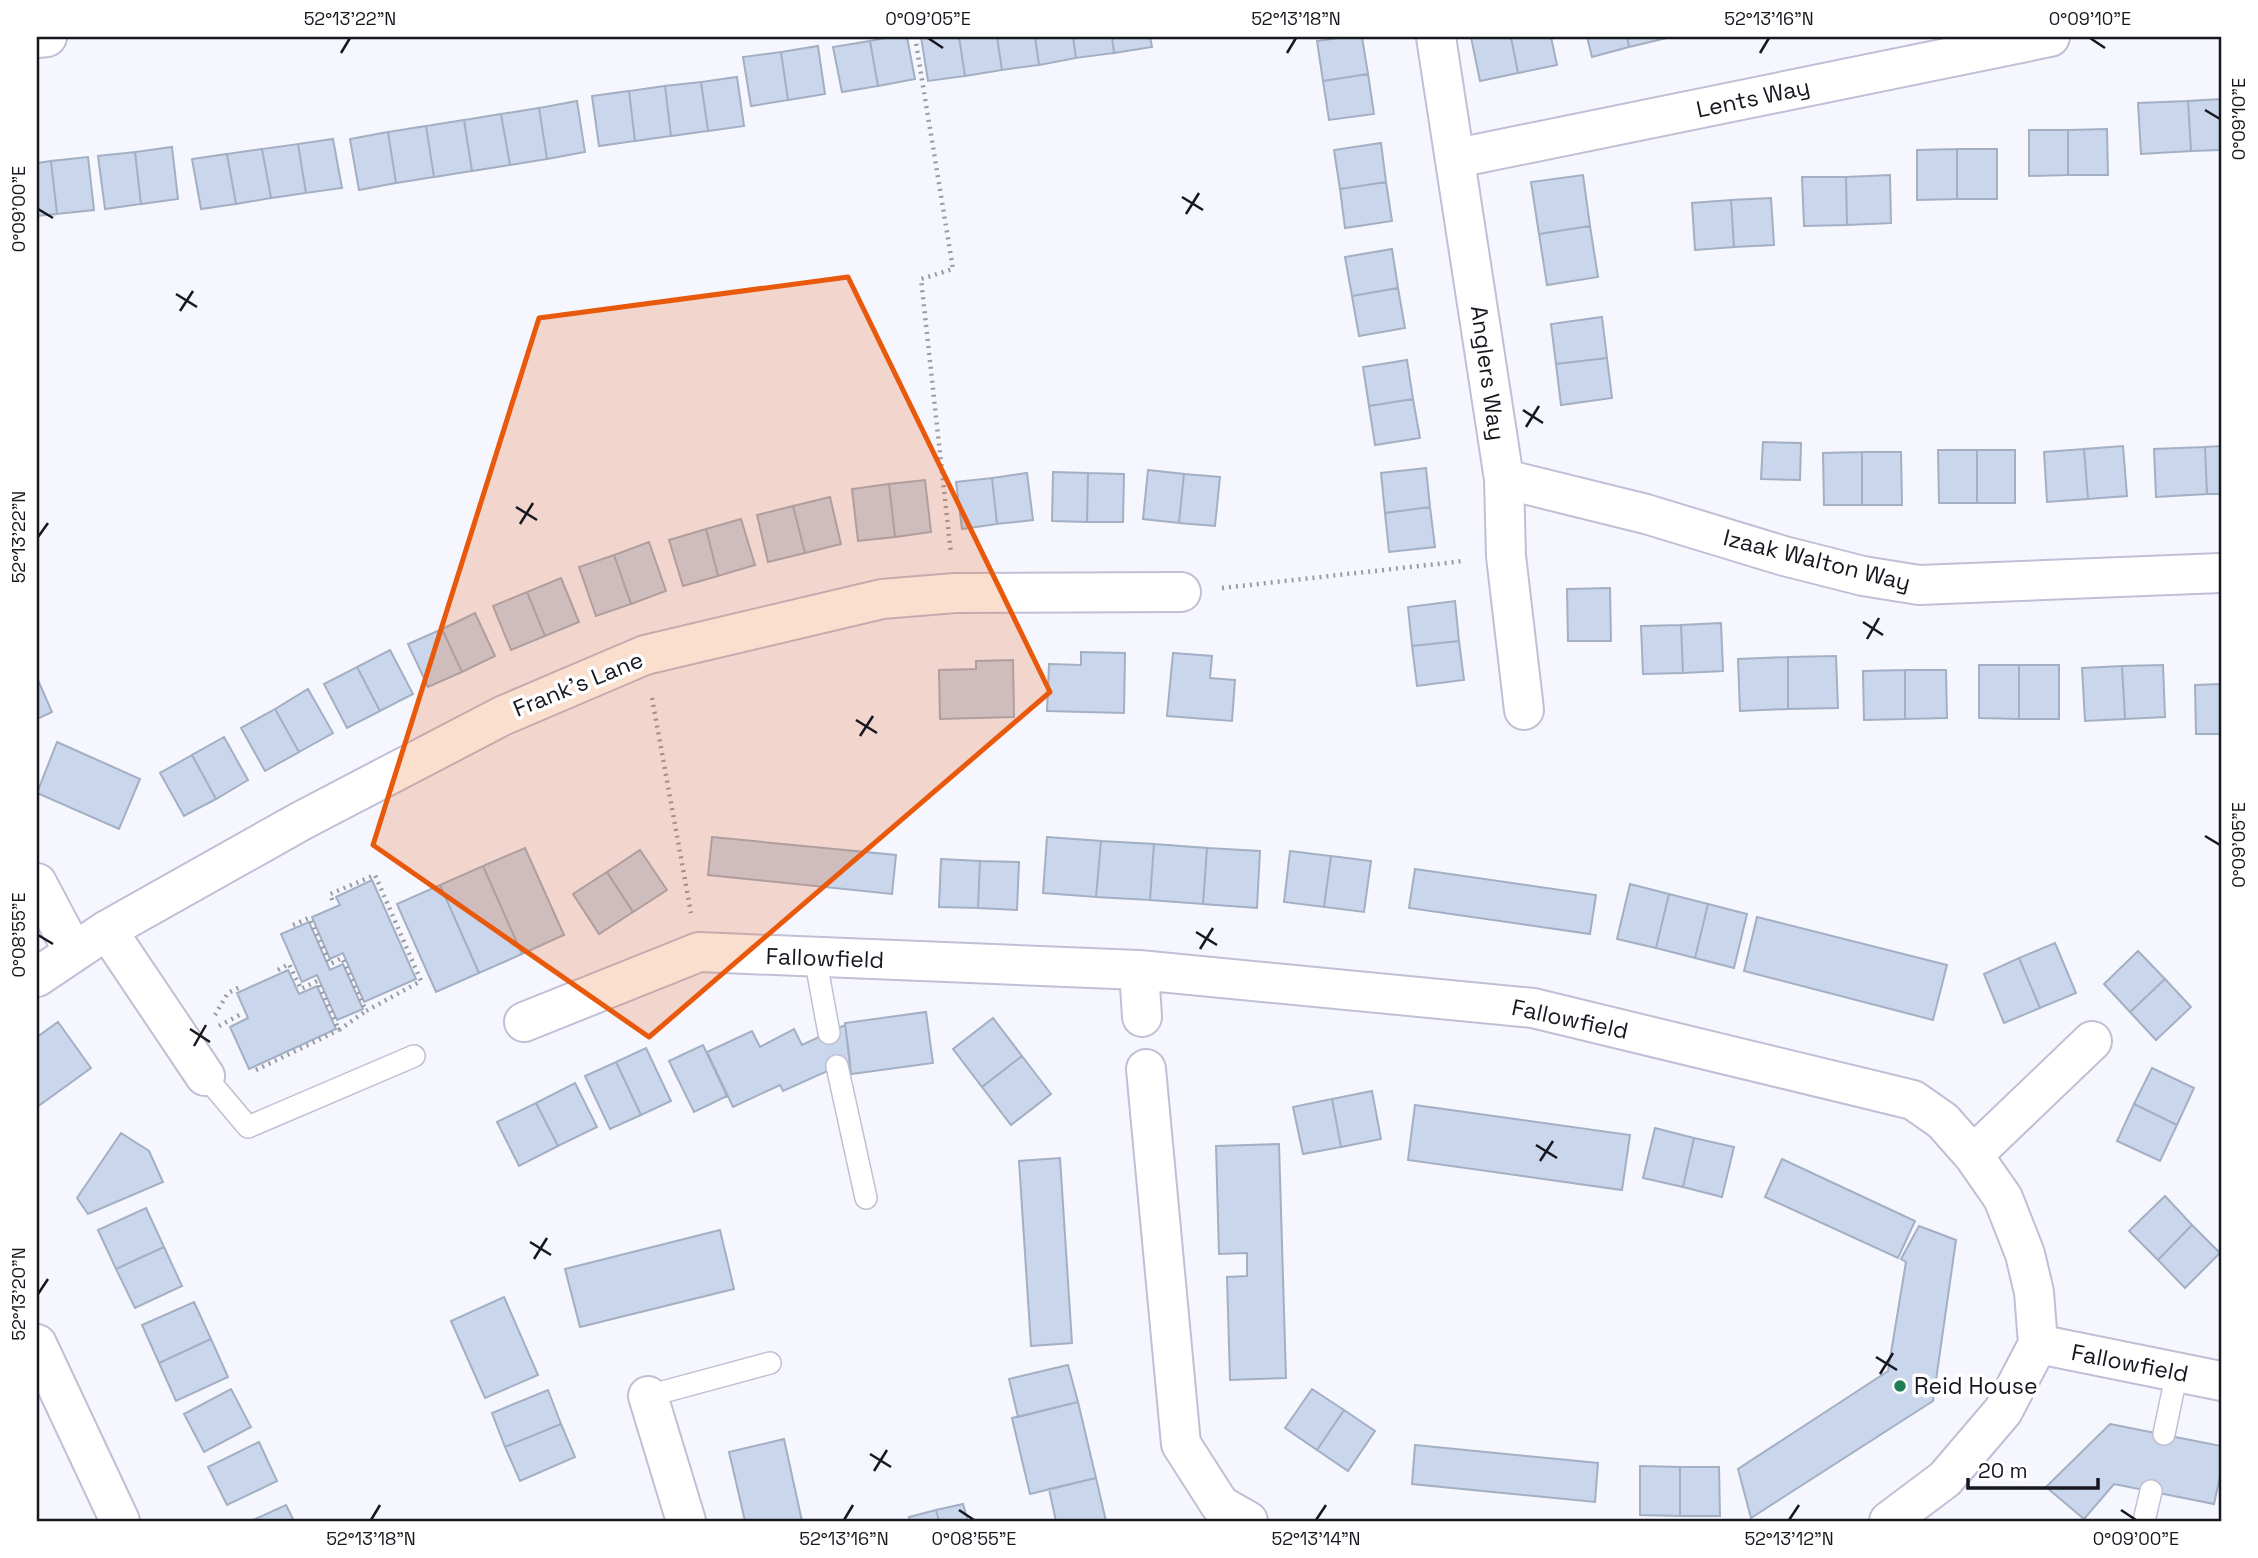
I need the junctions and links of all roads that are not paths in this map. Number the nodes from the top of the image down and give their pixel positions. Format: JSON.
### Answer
{"nodes":[{"id":1,"x":47,"y":37,"type":"edge"},
{"id":2,"x":1436,"y":37,"type":"edge"},
{"id":3,"x":2050,"y":37,"type":"edge"},
{"id":4,"x":37,"y":38,"type":"edge"},
{"id":5,"x":1457,"y":158,"type":"junction"},
{"id":6,"x":1504,"y":479,"type":"junction"},
{"id":7,"x":2221,"y":573,"type":"edge"},
{"id":8,"x":1181,"y":592,"type":"road end"},
{"id":9,"x":1524,"y":710,"type":"dead end"},
{"id":10,"x":37,"y":883,"type":"edge"},
{"id":11,"x":107,"y":930,"type":"junction"},
{"id":12,"x":73,"y":951,"type":"junction"},
{"id":13,"x":815,"y":957,"type":"junction"},
{"id":14,"x":1139,"y":970,"type":"junction"},
{"id":15,"x":37,"y":977,"type":"edge"},
{"id":16,"x":1142,"y":1017,"type":"dead end"},
{"id":17,"x":524,"y":1022,"type":"dead end"},
{"id":18,"x":829,"y":1033,"type":"dead end"},
{"id":19,"x":2092,"y":1041,"type":"dead end"},
{"id":20,"x":414,"y":1056,"type":"dead end"},
{"id":21,"x":837,"y":1066,"type":"dead end"},
{"id":22,"x":1146,"y":1069,"type":"dead end"},
{"id":23,"x":205,"y":1076,"type":"joint"},
{"id":24,"x":1973,"y":1155,"type":"junction"},
{"id":25,"x":866,"y":1198,"type":"dead end"},
{"id":26,"x":37,"y":1344,"type":"edge"},
{"id":27,"x":2038,"y":1344,"type":"junction"},
{"id":28,"x":769,"y":1363,"type":"dead end"},
{"id":29,"x":2177,"y":1372,"type":"junction"},
{"id":30,"x":2221,"y":1381,"type":"edge"},
{"id":31,"x":648,"y":1396,"type":"joint"},
{"id":32,"x":2164,"y":1434,"type":"dead end"},
{"id":33,"x":2151,"y":1491,"type":"dead end"},
{"id":34,"x":1224,"y":1516,"type":"edge"},
{"id":35,"x":120,"y":1521,"type":"edge"},
{"id":36,"x":686,"y":1521,"type":"edge"},
{"id":37,"x":1889,"y":1521,"type":"edge"},
{"id":38,"x":2144,"y":1521,"type":"edge"}],
"edges":[{"from":1,"to":4,"type":"street"},
{"from":2,"to":5,"type":"street","name":"Anglers Way"},
{"from":3,"to":5,"type":"street","name":"Lents Way"},
{"from":5,"to":6,"type":"street","name":"Anglers Way"},
{"from":6,"to":7,"type":"street","name":"Izaak Walton Way"},
{"from":6,"to":9,"type":"street","name":"Anglers Way"},
{"from":8,"to":11,"type":"street","name":"Frank's Lane"},
{"from":10,"to":12,"type":"street"},
{"from":11,"to":12,"type":"street","name":"Frank's Lane"},
{"from":11,"to":23,"type":"street"},
{"from":12,"to":15,"type":"street","name":"Frank's Lane"},
{"from":13,"to":14,"type":"street","name":"Fallowfield"},
{"from":13,"to":17,"type":"street","name":"Fallowfield"},
{"from":13,"to":18,"type":"lane"},
{"from":14,"to":16,"type":"street"},
{"from":14,"to":24,"type":"street","name":"Fallowfield"},
{"from":19,"to":24,"type":"street"},
{"from":20,"to":23,"type":"lane"},
{"from":21,"to":25,"type":"lane"},
{"from":22,"to":34,"type":"street"},
{"from":24,"to":27,"type":"street","name":"Fallowfield"},
{"from":26,"to":35,"type":"street"},
{"from":27,"to":29,"type":"street","name":"Fallowfield"},
{"from":27,"to":37,"type":"street"},
{"from":28,"to":31,"type":"lane"},
{"from":29,"to":30,"type":"street","name":"Fallowfield"},
{"from":29,"to":32,"type":"lane"},
{"from":31,"to":36,"type":"street"},
{"from":33,"to":38,"type":"lane"}]}
